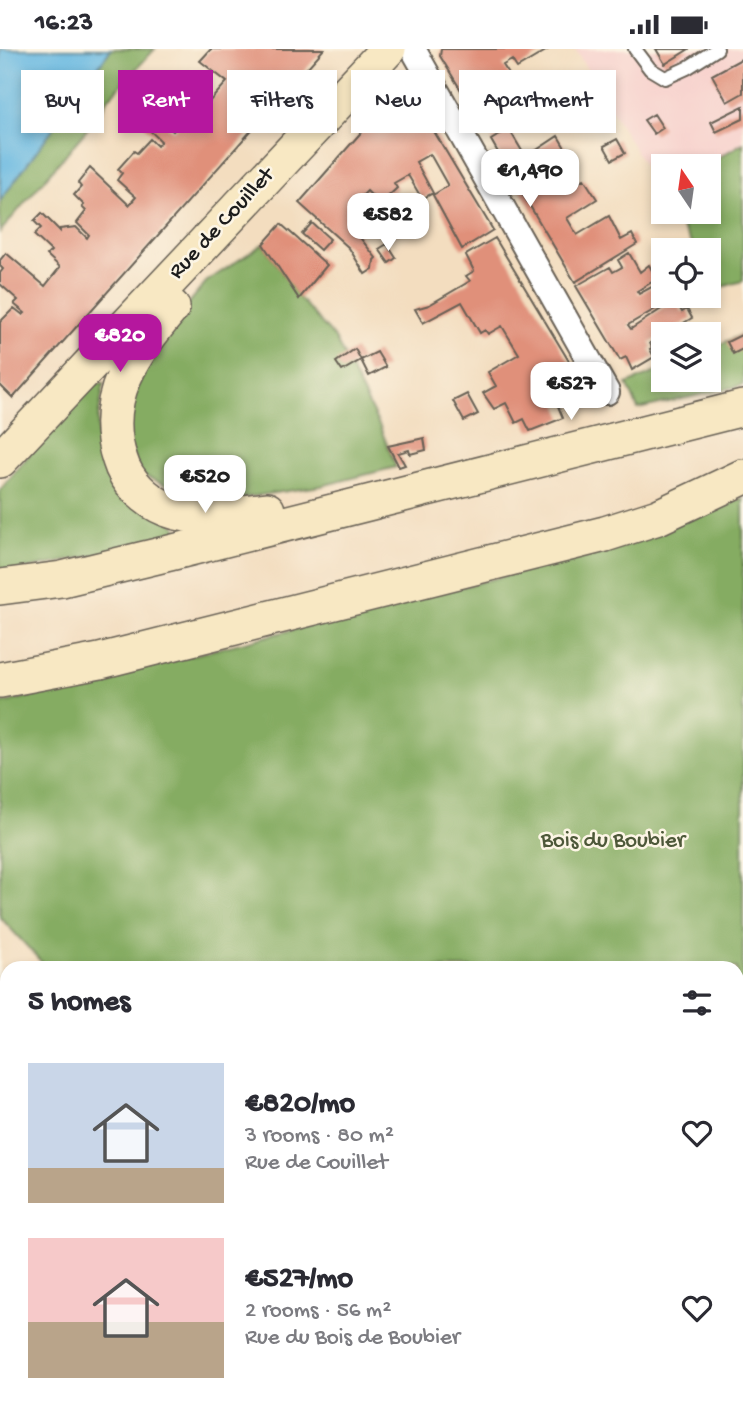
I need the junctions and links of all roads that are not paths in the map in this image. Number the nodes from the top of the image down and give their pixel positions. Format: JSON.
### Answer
{"nodes":[{"id":1,"x":388,"y":49,"type":"edge"},
{"id":2,"x":413,"y":49,"type":"edge"},
{"id":3,"x":635,"y":49,"type":"edge"},
{"id":4,"x":718,"y":49,"type":"edge"},
{"id":5,"x":198,"y":249,"type":"junction"},
{"id":6,"x":607,"y":392,"type":"dead end"},
{"id":7,"x":743,"y":408,"type":"edge"},
{"id":8,"x":0,"y":460,"type":"edge"},
{"id":9,"x":743,"y":477,"type":"edge"},
{"id":10,"x":413,"y":491,"type":"junction"},
{"id":11,"x":0,"y":587,"type":"edge"},
{"id":12,"x":0,"y":680,"type":"edge"}],
"edges":[{"from":1,"to":5,"type":"main road","name":"Rue de Couillet"},
{"from":2,"to":6,"type":"street"},
{"from":3,"to":4,"type":"lane"},
{"from":5,"to":8,"type":"main road","name":"Rue de Couillet"},
{"from":5,"to":10,"type":"main road"},
{"from":7,"to":10,"type":"main road"},
{"from":9,"to":12,"type":"main road"},
{"from":10,"to":11,"type":"main road"}]}
